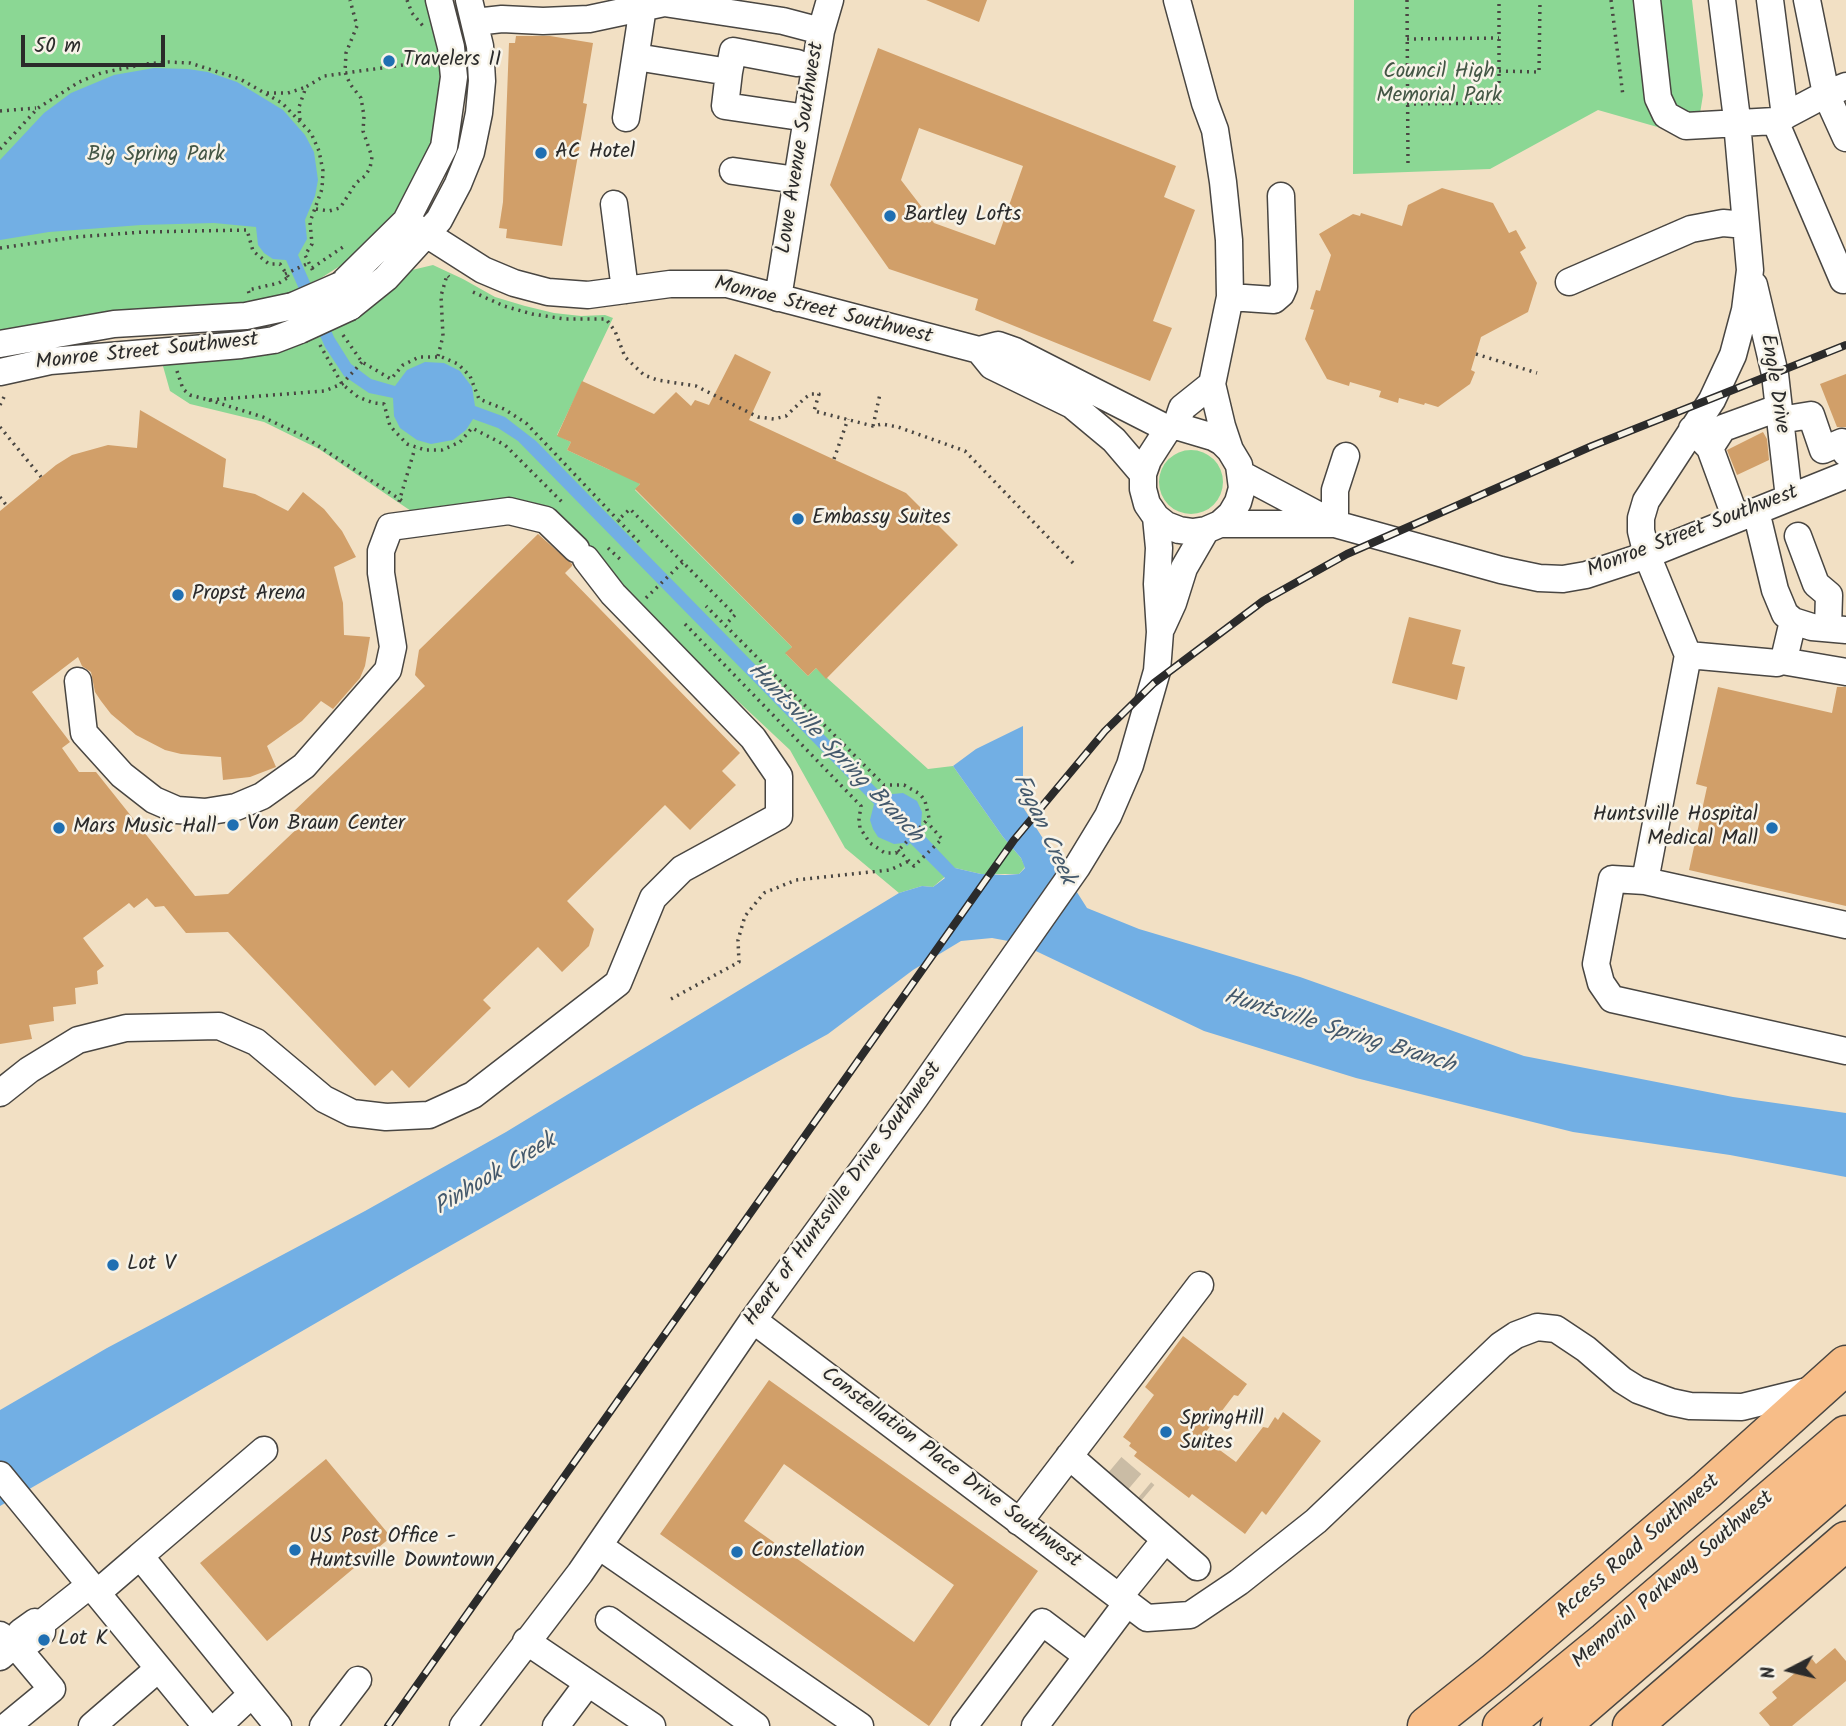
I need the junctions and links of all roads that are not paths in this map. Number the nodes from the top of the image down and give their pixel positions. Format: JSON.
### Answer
{"nodes":[{"id":1,"x":439,"y":0,"type":"edge"},
{"id":2,"x":830,"y":0,"type":"edge"},
{"id":3,"x":1177,"y":0,"type":"edge"},
{"id":4,"x":1647,"y":0,"type":"edge"},
{"id":5,"x":1722,"y":0,"type":"edge"},
{"id":6,"x":1770,"y":0,"type":"edge"},
{"id":7,"x":1807,"y":0,"type":"edge"},
{"id":8,"x":643,"y":7,"type":"junction"},
{"id":9,"x":472,"y":11,"type":"edge"},
{"id":10,"x":821,"y":31,"type":"junction"},
{"id":11,"x":636,"y":57,"type":"junction"},
{"id":12,"x":797,"y":63,"type":"dead end"},
{"id":13,"x":729,"y":72,"type":"junction"},
{"id":14,"x":1836,"y":90,"type":"edge"},
{"id":15,"x":626,"y":118,"type":"dead end"},
{"id":16,"x":807,"y":118,"type":"junction"},
{"id":17,"x":1780,"y":118,"type":"junction"},
{"id":18,"x":1737,"y":125,"type":"junction"},
{"id":19,"x":1846,"y":138,"type":"edge"},
{"id":20,"x":733,"y":170,"type":"dead end"},
{"id":21,"x":797,"y":180,"type":"junction"},
{"id":22,"x":1281,"y":196,"type":"dead end"},
{"id":23,"x":614,"y":204,"type":"dead end"},
{"id":24,"x":416,"y":222,"type":"junction"},
{"id":25,"x":1746,"y":225,"type":"junction"},
{"id":26,"x":1750,"y":270,"type":"junction"},
{"id":27,"x":1846,"y":279,"type":"edge"},
{"id":28,"x":1569,"y":282,"type":"dead end"},
{"id":29,"x":625,"y":290,"type":"junction"},
{"id":30,"x":1230,"y":297,"type":"junction"},
{"id":31,"x":778,"y":298,"type":"junction"},
{"id":32,"x":296,"y":302,"type":"junction"},
{"id":33,"x":0,"y":344,"type":"edge"},
{"id":34,"x":979,"y":350,"type":"junction"},
{"id":35,"x":3,"y":383,"type":"edge"},
{"id":36,"x":1212,"y":384,"type":"junction"},
{"id":37,"x":1779,"y":414,"type":"junction"},
{"id":38,"x":1172,"y":428,"type":"junction"},
{"id":39,"x":1701,"y":439,"type":"junction"},
{"id":40,"x":1230,"y":450,"type":"junction"},
{"id":41,"x":1846,"y":453,"type":"edge"},
{"id":42,"x":1346,"y":456,"type":"dead end"},
{"id":43,"x":1143,"y":474,"type":"junction"},
{"id":44,"x":1241,"y":474,"type":"junction"},
{"id":45,"x":1846,"y":475,"type":"edge"},
{"id":46,"x":1789,"y":498,"type":"junction"},
{"id":47,"x":1746,"y":515,"type":"junction"},
{"id":48,"x":1156,"y":517,"type":"junction"},
{"id":49,"x":1335,"y":524,"type":"junction"},
{"id":50,"x":1213,"y":527,"type":"junction"},
{"id":51,"x":1798,"y":536,"type":"dead end"},
{"id":52,"x":1647,"y":555,"type":"junction"},
{"id":53,"x":1808,"y":568,"type":"junction"},
{"id":54,"x":1772,"y":576,"type":"junction"},
{"id":55,"x":1793,"y":621,"type":"junction"},
{"id":56,"x":1837,"y":629,"type":"edge"},
{"id":57,"x":1160,"y":632,"type":"junction"},
{"id":58,"x":1688,"y":655,"type":"junction"},
{"id":59,"x":1782,"y":661,"type":"junction"},
{"id":60,"x":1846,"y":672,"type":"edge"},
{"id":61,"x":78,"y":681,"type":"dead end"},
{"id":62,"x":1645,"y":881,"type":"junction"},
{"id":63,"x":1846,"y":925,"type":"edge"},
{"id":64,"x":1846,"y":1051,"type":"edge"},
{"id":65,"x":0,"y":1093,"type":"edge"},
{"id":66,"x":1200,"y":1285,"type":"dead end"},
{"id":67,"x":753,"y":1320,"type":"junction"},
{"id":68,"x":1837,"y":1381,"type":"edge"},
{"id":69,"x":1846,"y":1435,"type":"edge"},
{"id":70,"x":264,"y":1450,"type":"dead end"},
{"id":71,"x":1069,"y":1456,"type":"junction"},
{"id":72,"x":1113,"y":1467,"type":"tunnel mouth"},
{"id":73,"x":0,"y":1475,"type":"edge"},
{"id":74,"x":1846,"y":1479,"type":"edge"},
{"id":75,"x":1146,"y":1495,"type":"tunnel mouth"},
{"id":76,"x":1019,"y":1522,"type":"junction"},
{"id":77,"x":1160,"y":1535,"type":"junction"},
{"id":78,"x":1846,"y":1541,"type":"edge"},
{"id":79,"x":599,"y":1546,"type":"junction"},
{"id":80,"x":140,"y":1556,"type":"junction"},
{"id":81,"x":1197,"y":1567,"type":"dead end"},
{"id":82,"x":94,"y":1589,"type":"junction"},
{"id":83,"x":1131,"y":1606,"type":"junction"},
{"id":84,"x":609,"y":1620,"type":"dead end"},
{"id":85,"x":16,"y":1640,"type":"edge"},
{"id":86,"x":526,"y":1641,"type":"junction"},
{"id":87,"x":1087,"y":1656,"type":"junction"},
{"id":88,"x":158,"y":1669,"type":"junction"},
{"id":89,"x":358,"y":1681,"type":"dead end"},
{"id":90,"x":588,"y":1683,"type":"junction"},
{"id":91,"x":252,"y":1694,"type":"junction"},
{"id":92,"x":7,"y":1726,"type":"edge"},
{"id":93,"x":92,"y":1726,"type":"edge"},
{"id":94,"x":206,"y":1726,"type":"edge"},
{"id":95,"x":218,"y":1726,"type":"edge"},
{"id":96,"x":278,"y":1726,"type":"edge"},
{"id":97,"x":323,"y":1726,"type":"edge"},
{"id":98,"x":463,"y":1726,"type":"edge"},
{"id":99,"x":556,"y":1726,"type":"edge"},
{"id":100,"x":652,"y":1726,"type":"edge"},
{"id":101,"x":757,"y":1726,"type":"edge"},
{"id":102,"x":860,"y":1726,"type":"edge"},
{"id":103,"x":964,"y":1726,"type":"edge"},
{"id":104,"x":1035,"y":1726,"type":"edge"},
{"id":105,"x":1427,"y":1726,"type":"edge"},
{"id":106,"x":1502,"y":1726,"type":"edge"},
{"id":107,"x":1560,"y":1726,"type":"edge"},
{"id":108,"x":1632,"y":1726,"type":"edge"}],
"edges":[{"from":1,"to":24,"type":"street"},
{"from":2,"to":10,"type":"street","name":"Lowe Avenue Southwest"},
{"from":3,"to":30,"type":"street"},
{"from":4,"to":18,"type":"street"},
{"from":5,"to":18,"type":"street"},
{"from":6,"to":17,"type":"street"},
{"from":7,"to":14,"type":"street"},
{"from":8,"to":9,"type":"street"},
{"from":8,"to":10,"type":"street"},
{"from":8,"to":11,"type":"street"},
{"from":9,"to":24,"type":"street"},
{"from":10,"to":16,"type":"street","name":"Lowe Avenue Southwest"},
{"from":11,"to":13,"type":"street"},
{"from":11,"to":15,"type":"street"},
{"from":12,"to":13,"type":"street"},
{"from":13,"to":16,"type":"street"},
{"from":14,"to":17,"type":"street"},
{"from":14,"to":19,"type":"street"},
{"from":16,"to":21,"type":"street","name":"Lowe Avenue Southwest"},
{"from":17,"to":18,"type":"street"},
{"from":17,"to":27,"type":"street"},
{"from":18,"to":25,"type":"street"},
{"from":20,"to":21,"type":"street"},
{"from":21,"to":31,"type":"street","name":"Lowe Avenue Southwest"},
{"from":22,"to":30,"type":"street"},
{"from":23,"to":29,"type":"street"},
{"from":24,"to":29,"type":"street","name":"Monroe Street Southwest"},
{"from":24,"to":32,"type":"street","name":"Monroe Street Southwest","bridge":true},
{"from":25,"to":26,"type":"street"},
{"from":25,"to":28,"type":"street"},
{"from":26,"to":37,"type":"street","name":"Engle Drive"},
{"from":26,"to":39,"type":"street"},
{"from":29,"to":31,"type":"street","name":"Monroe Street Southwest"},
{"from":30,"to":36,"type":"street"},
{"from":31,"to":34,"type":"street","name":"Monroe Street Southwest"},
{"from":32,"to":33,"type":"street","name":"Monroe Street Southwest"},
{"from":32,"to":35,"type":"street","name":"Monroe Street Southwest"},
{"from":34,"to":38,"type":"street","name":"Monroe Street Southwest"},
{"from":34,"to":43,"type":"street","name":"Monroe Street Southwest"},
{"from":36,"to":38,"type":"street"},
{"from":36,"to":40,"type":"street"},
{"from":37,"to":39,"type":"street"},
{"from":37,"to":41,"type":"street"},
{"from":37,"to":46,"type":"street","name":"Engle Drive"},
{"from":38,"to":40,"type":"street","name":"Monroe Street Southwest"},
{"from":38,"to":43,"type":"street"},
{"from":39,"to":47,"type":"street"},
{"from":39,"to":52,"type":"street"},
{"from":40,"to":44,"type":"street"},
{"from":42,"to":49,"type":"street"},
{"from":43,"to":48,"type":"street","name":"Monroe Street Southwest"},
{"from":44,"to":49,"type":"street","name":"Monroe Street Southwest"},
{"from":44,"to":50,"type":"street"},
{"from":45,"to":46,"type":"street","name":"Monroe Street Southwest"},
{"from":46,"to":47,"type":"street","name":"Monroe Street Southwest"},
{"from":47,"to":52,"type":"street","name":"Monroe Street Southwest"},
{"from":47,"to":54,"type":"street"},
{"from":48,"to":50,"type":"street","name":"Monroe Street Southwest"},
{"from":48,"to":57,"type":"street","name":"Heart of Huntsville Drive Southwest"},
{"from":49,"to":50,"type":"street","name":"Monroe Street Southwest"},
{"from":49,"to":52,"type":"street","name":"Monroe Street Southwest"},
{"from":50,"to":57,"type":"street","name":"Heart of Huntsville Drive Southwest"},
{"from":51,"to":53,"type":"street"},
{"from":52,"to":58,"type":"street"},
{"from":53,"to":54,"type":"street"},
{"from":53,"to":56,"type":"street"},
{"from":54,"to":55,"type":"street"},
{"from":55,"to":56,"type":"street"},
{"from":55,"to":59,"type":"street"},
{"from":57,"to":67,"type":"street","name":"Heart of Huntsville Drive Southwest"},
{"from":58,"to":59,"type":"street"},
{"from":58,"to":62,"type":"street"},
{"from":59,"to":60,"type":"street"},
{"from":61,"to":65,"type":"street"},
{"from":62,"to":63,"type":"street"},
{"from":62,"to":64,"type":"street"},
{"from":66,"to":71,"type":"street"},
{"from":67,"to":76,"type":"street","name":"Constellation Place Drive Southwest"},
{"from":67,"to":79,"type":"street","name":"Heart of Huntsville Drive Southwest"},
{"from":68,"to":83,"type":"street"},
{"from":68,"to":105,"type":"highway","name":"Access Road Southwest"},
{"from":69,"to":106,"type":"highway","name":"Memorial Parkway Southwest"},
{"from":70,"to":80,"type":"street"},
{"from":71,"to":72,"type":"street"},
{"from":71,"to":76,"type":"street"},
{"from":71,"to":77,"type":"street"},
{"from":73,"to":82,"type":"street"},
{"from":74,"to":107,"type":"highway","name":"Memorial Parkway Southwest"},
{"from":75,"to":77,"type":"street"},
{"from":76,"to":83,"type":"street","name":"Constellation Place Drive Southwest"},
{"from":77,"to":81,"type":"street"},
{"from":77,"to":83,"type":"street"},
{"from":78,"to":108,"type":"highway"},
{"from":79,"to":86,"type":"street","name":"Heart of Huntsville Drive Southwest"},
{"from":79,"to":102,"type":"street"},
{"from":80,"to":82,"type":"street"},
{"from":80,"to":91,"type":"street"},
{"from":82,"to":85,"type":"street"},
{"from":82,"to":88,"type":"street"},
{"from":83,"to":87,"type":"street"},
{"from":84,"to":101,"type":"street"},
{"from":85,"to":92,"type":"street"},
{"from":86,"to":90,"type":"street"},
{"from":86,"to":98,"type":"street","name":"Heart of Huntsville Drive Southwest"},
{"from":87,"to":103,"type":"street"},
{"from":87,"to":104,"type":"street"},
{"from":88,"to":93,"type":"street"},
{"from":88,"to":94,"type":"street"},
{"from":89,"to":97,"type":"street"},
{"from":90,"to":99,"type":"street"},
{"from":90,"to":100,"type":"street"},
{"from":91,"to":95,"type":"street"},
{"from":91,"to":96,"type":"street"}]}
